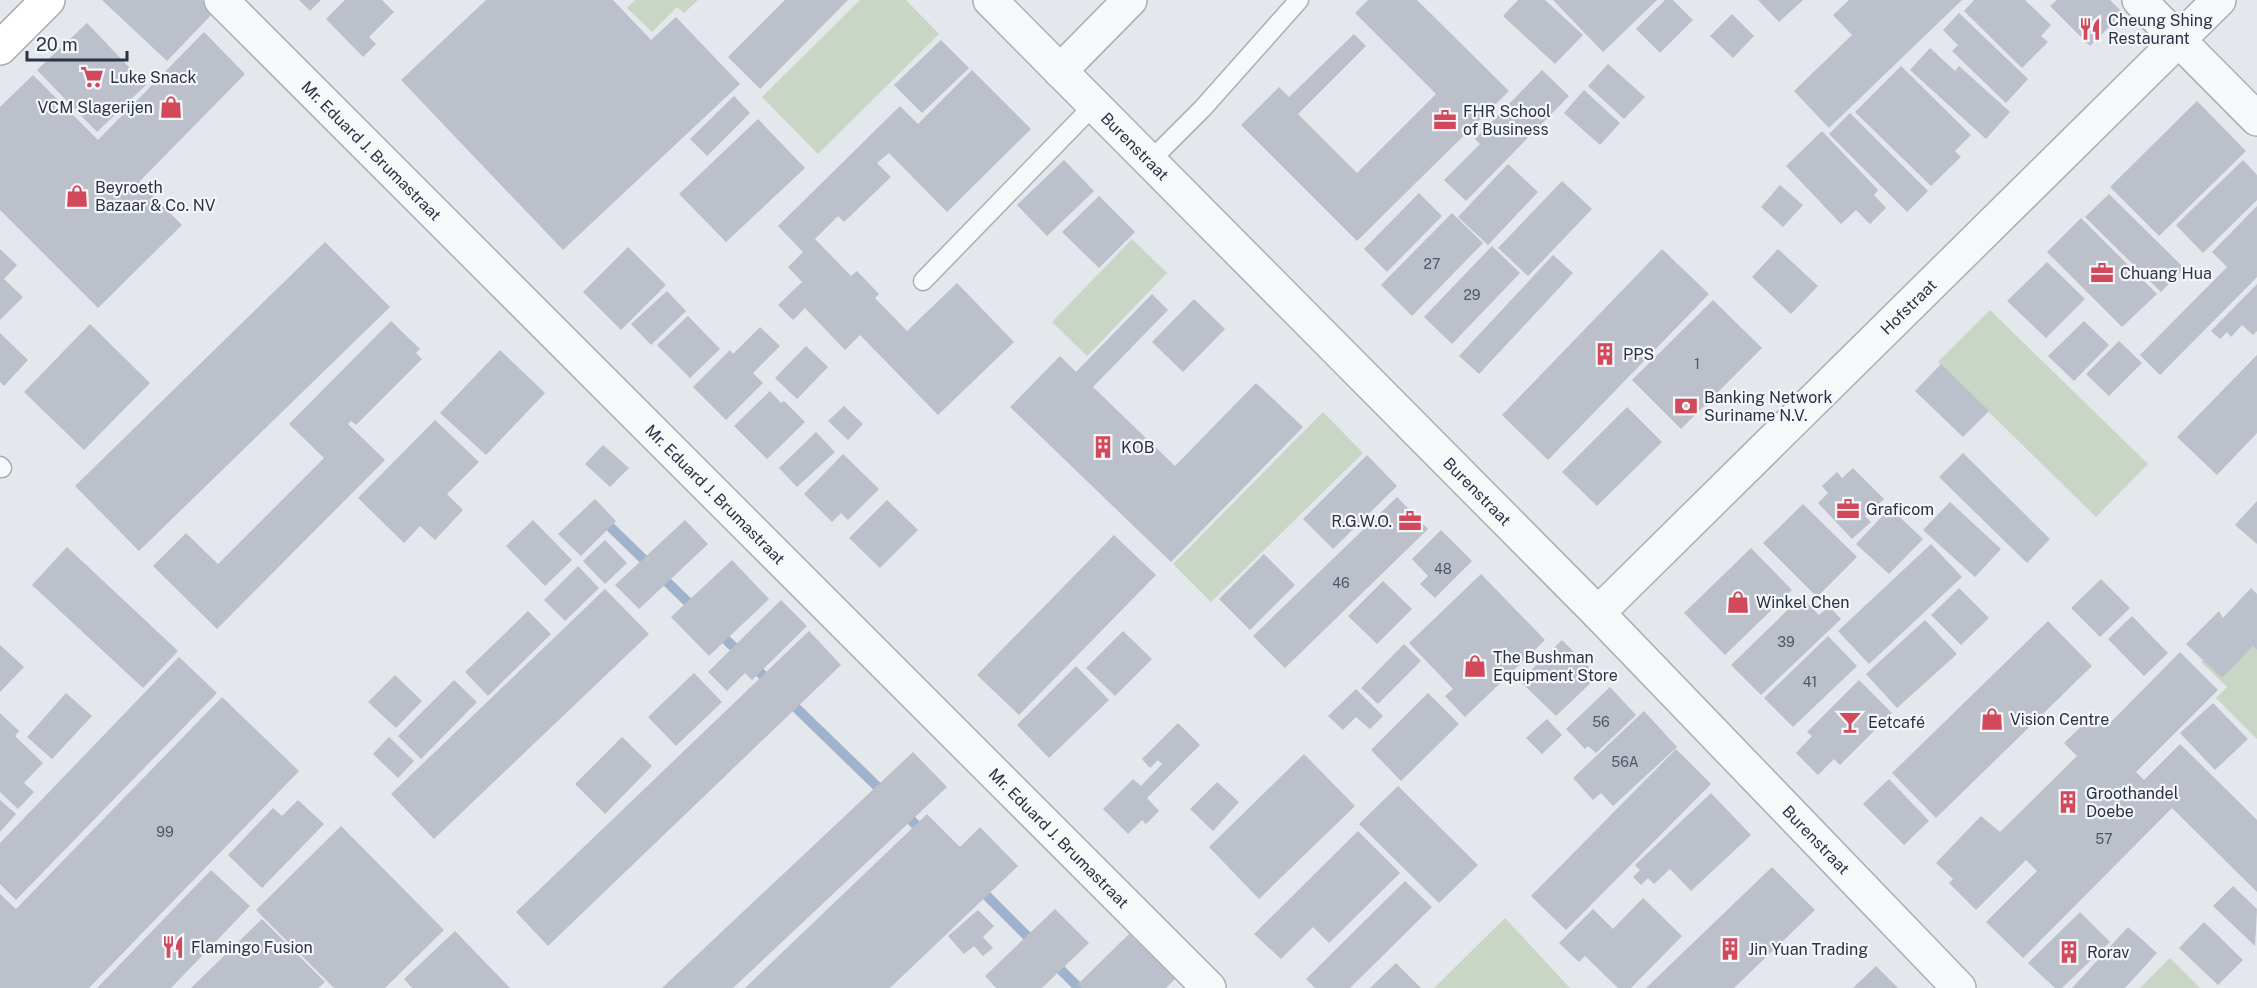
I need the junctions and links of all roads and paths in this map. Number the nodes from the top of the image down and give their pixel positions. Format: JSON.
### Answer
{"nodes":[{"id":1,"x":48,"y":0,"type":"edge"},
{"id":2,"x":221,"y":0,"type":"edge"},
{"id":3,"x":990,"y":0,"type":"edge"},
{"id":4,"x":1130,"y":0,"type":"edge"},
{"id":5,"x":1299,"y":0,"type":"edge"},
{"id":6,"x":2139,"y":0,"type":"edge"},
{"id":7,"x":2219,"y":0,"type":"edge"},
{"id":8,"x":2179,"y":40,"type":"junction"},
{"id":9,"x":0,"y":48,"type":"edge"},
{"id":10,"x":1060,"y":71,"type":"junction"},
{"id":11,"x":1093,"y":106,"type":"junction"},
{"id":12,"x":2257,"y":119,"type":"edge"},
{"id":13,"x":1150,"y":161,"type":"junction"},
{"id":14,"x":924,"y":282,"type":"dead end"},
{"id":15,"x":1598,"y":613,"type":"junction"},
{"id":16,"x":1209,"y":988,"type":"edge"},
{"id":17,"x":1959,"y":988,"type":"edge"}],
"edges":[{"from":1,"to":9,"type":"main road"},
{"from":2,"to":16,"type":"street","name":"Mr. Eduard J. Brumastraat"},
{"from":3,"to":10,"type":"street","name":"Burenstraat"},
{"from":4,"to":10,"type":"street"},
{"from":5,"to":13,"type":"lane"},
{"from":6,"to":8,"type":"street"},
{"from":7,"to":8,"type":"street","name":"Hofstraat"},
{"from":8,"to":12,"type":"street"},
{"from":8,"to":15,"type":"street","name":"Hofstraat"},
{"from":10,"to":11,"type":"street","name":"Burenstraat"},
{"from":11,"to":13,"type":"street","name":"Burenstraat"},
{"from":11,"to":14,"type":"lane"},
{"from":13,"to":15,"type":"street","name":"Burenstraat"},
{"from":15,"to":17,"type":"street","name":"Burenstraat"}]}
